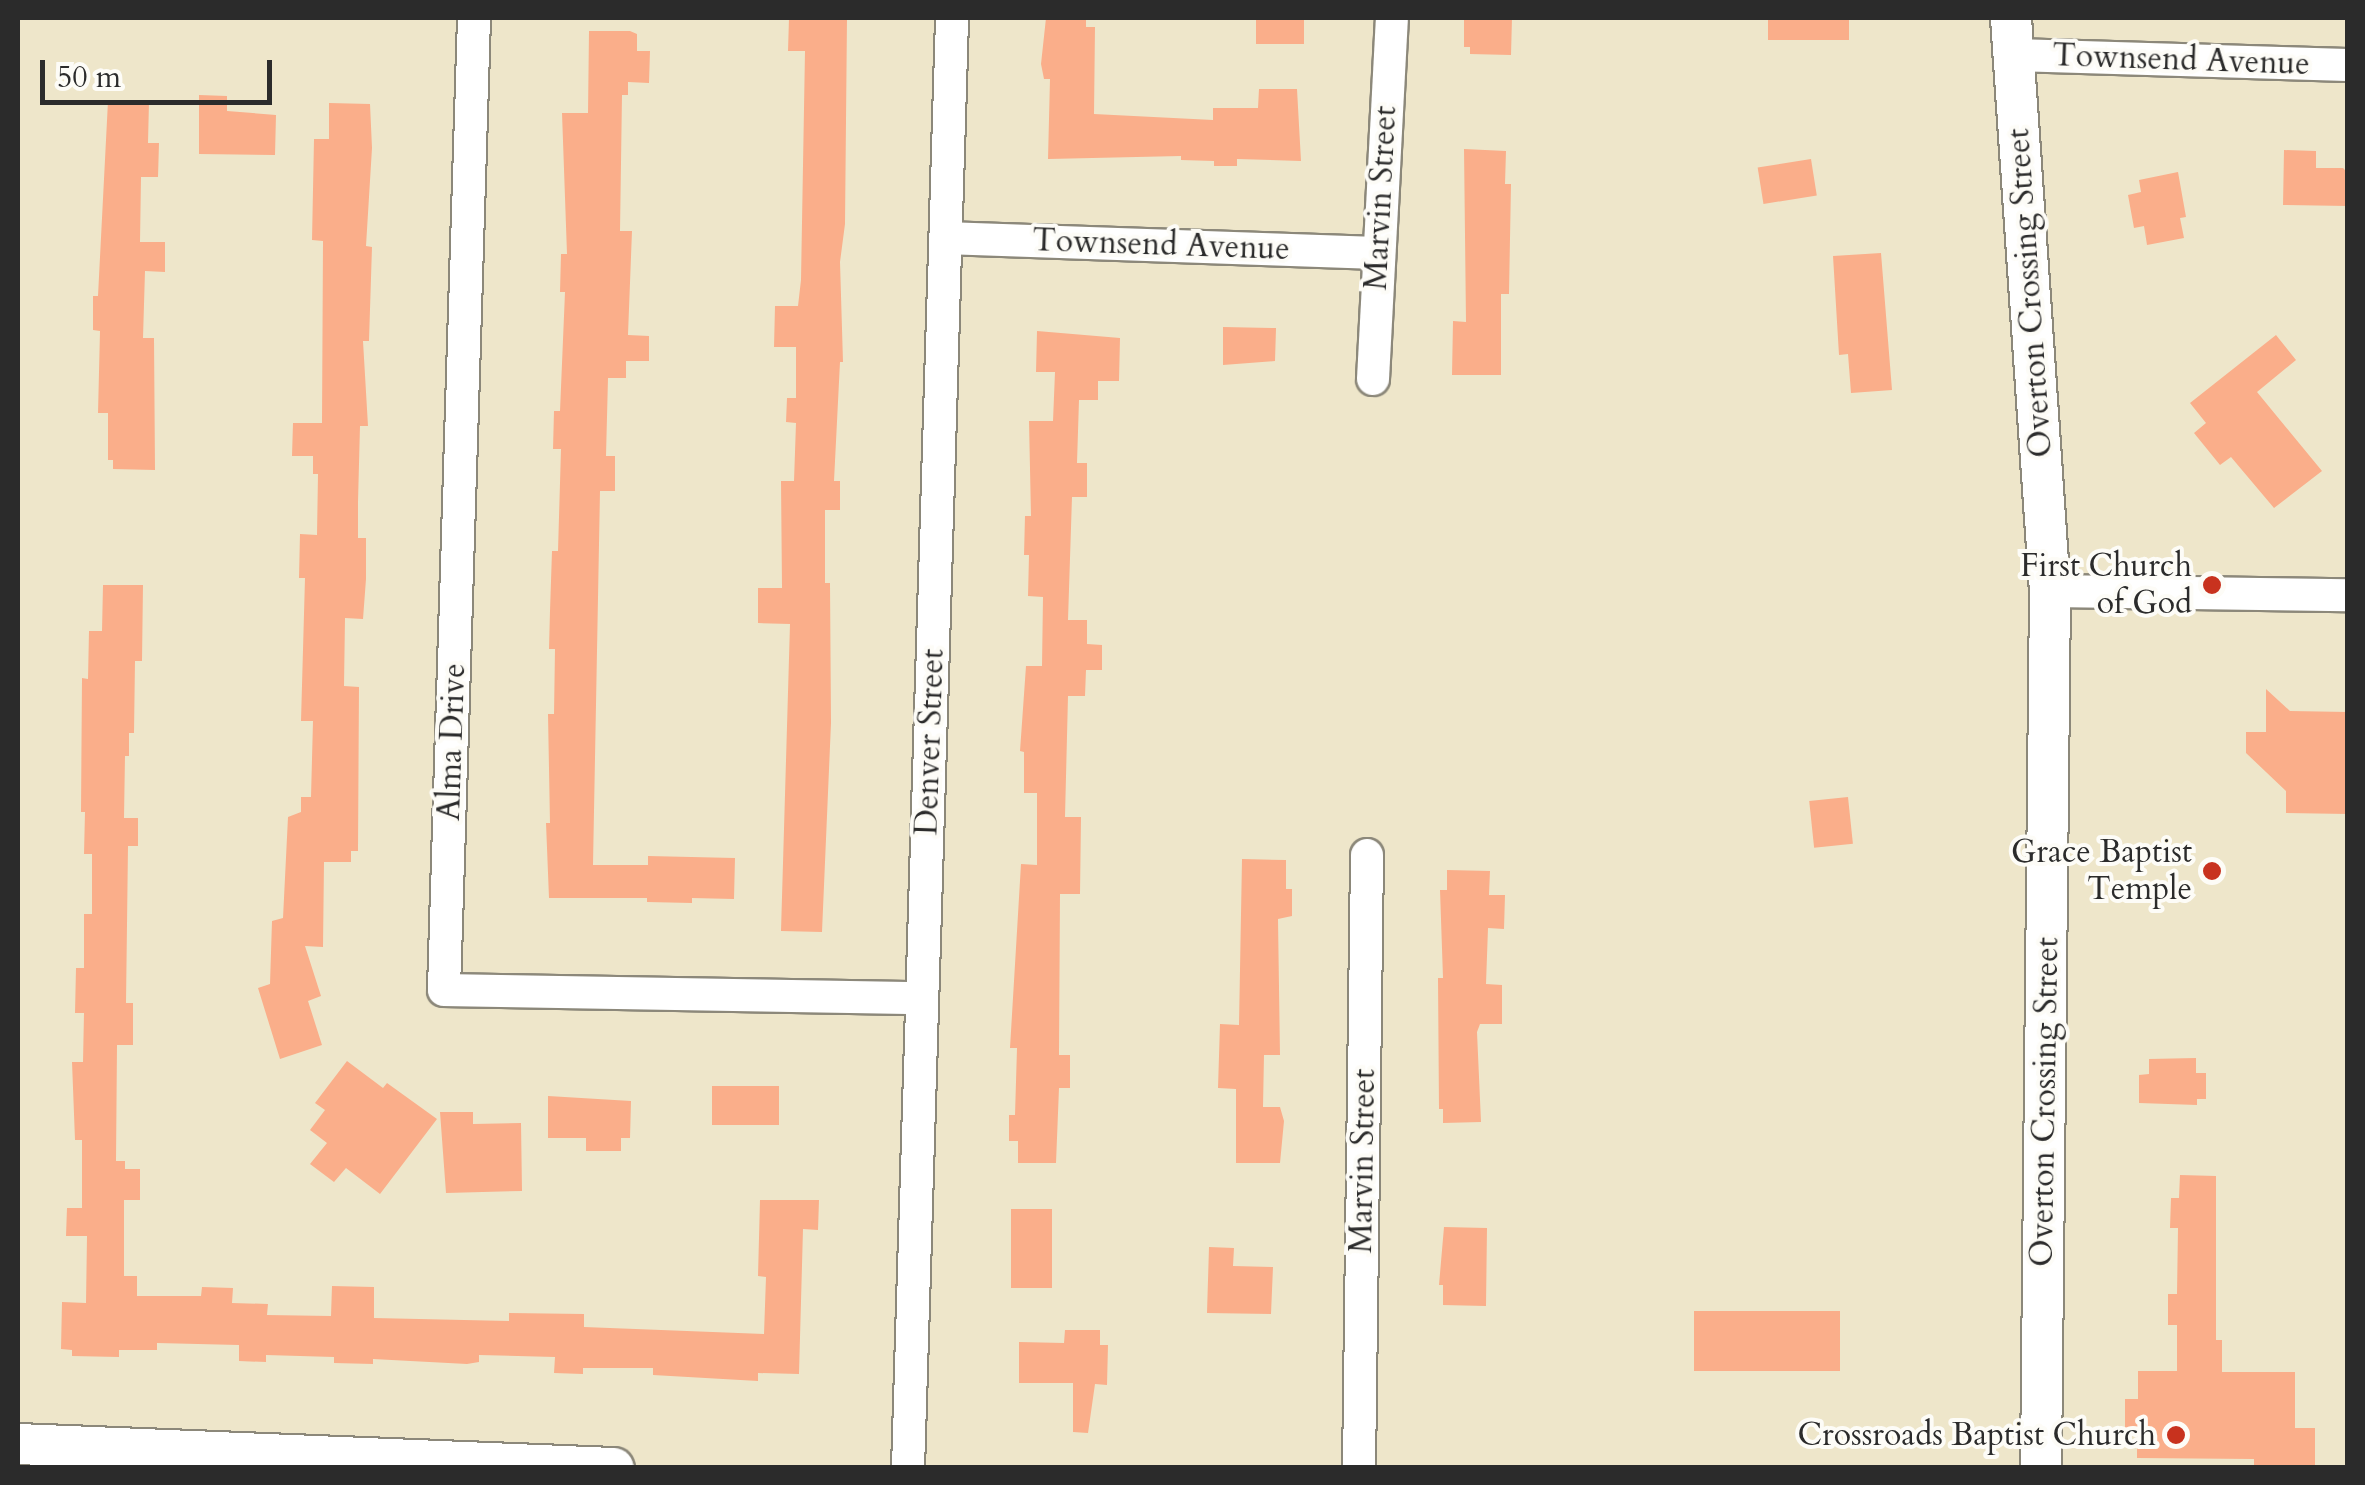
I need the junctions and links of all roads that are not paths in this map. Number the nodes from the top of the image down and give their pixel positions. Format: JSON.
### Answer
{"nodes":[{"id":1,"x":474,"y":18,"type":"edge"},
{"id":2,"x":952,"y":18,"type":"edge"},
{"id":3,"x":1392,"y":18,"type":"edge"},
{"id":4,"x":2012,"y":36,"type":"edge"},
{"id":5,"x":2348,"y":64,"type":"edge"},
{"id":6,"x":946,"y":238,"type":"junction"},
{"id":7,"x":1376,"y":253,"type":"junction"},
{"id":8,"x":1372,"y":379,"type":"dead end"},
{"id":9,"x":2050,"y":590,"type":"junction"},
{"id":10,"x":2348,"y":595,"type":"edge"},
{"id":11,"x":1367,"y":855,"type":"dead end"},
{"id":12,"x":921,"y":998,"type":"junction"},
{"id":13,"x":18,"y":1444,"type":"edge"},
{"id":14,"x":614,"y":1468,"type":"edge"},
{"id":15,"x":908,"y":1468,"type":"edge"},
{"id":16,"x":1359,"y":1468,"type":"edge"},
{"id":17,"x":2041,"y":1468,"type":"edge"}],
"edges":[{"from":1,"to":12,"type":"street","name":"Alma Drive"},
{"from":2,"to":6,"type":"street","name":"Denver Street"},
{"from":3,"to":7,"type":"street","name":"Marvin Street"},
{"from":4,"to":5,"type":"street","name":"Townsend Avenue"},
{"from":4,"to":9,"type":"street","name":"Overton Crossing Street"},
{"from":6,"to":7,"type":"street","name":"Townsend Avenue"},
{"from":6,"to":12,"type":"street","name":"Denver Street"},
{"from":7,"to":8,"type":"street","name":"Marvin Street"},
{"from":9,"to":10,"type":"street"},
{"from":9,"to":17,"type":"street","name":"Overton Crossing Street"},
{"from":11,"to":16,"type":"street","name":"Marvin Street"},
{"from":12,"to":15,"type":"street","name":"Denver Street"},
{"from":13,"to":14,"type":"street"}]}
